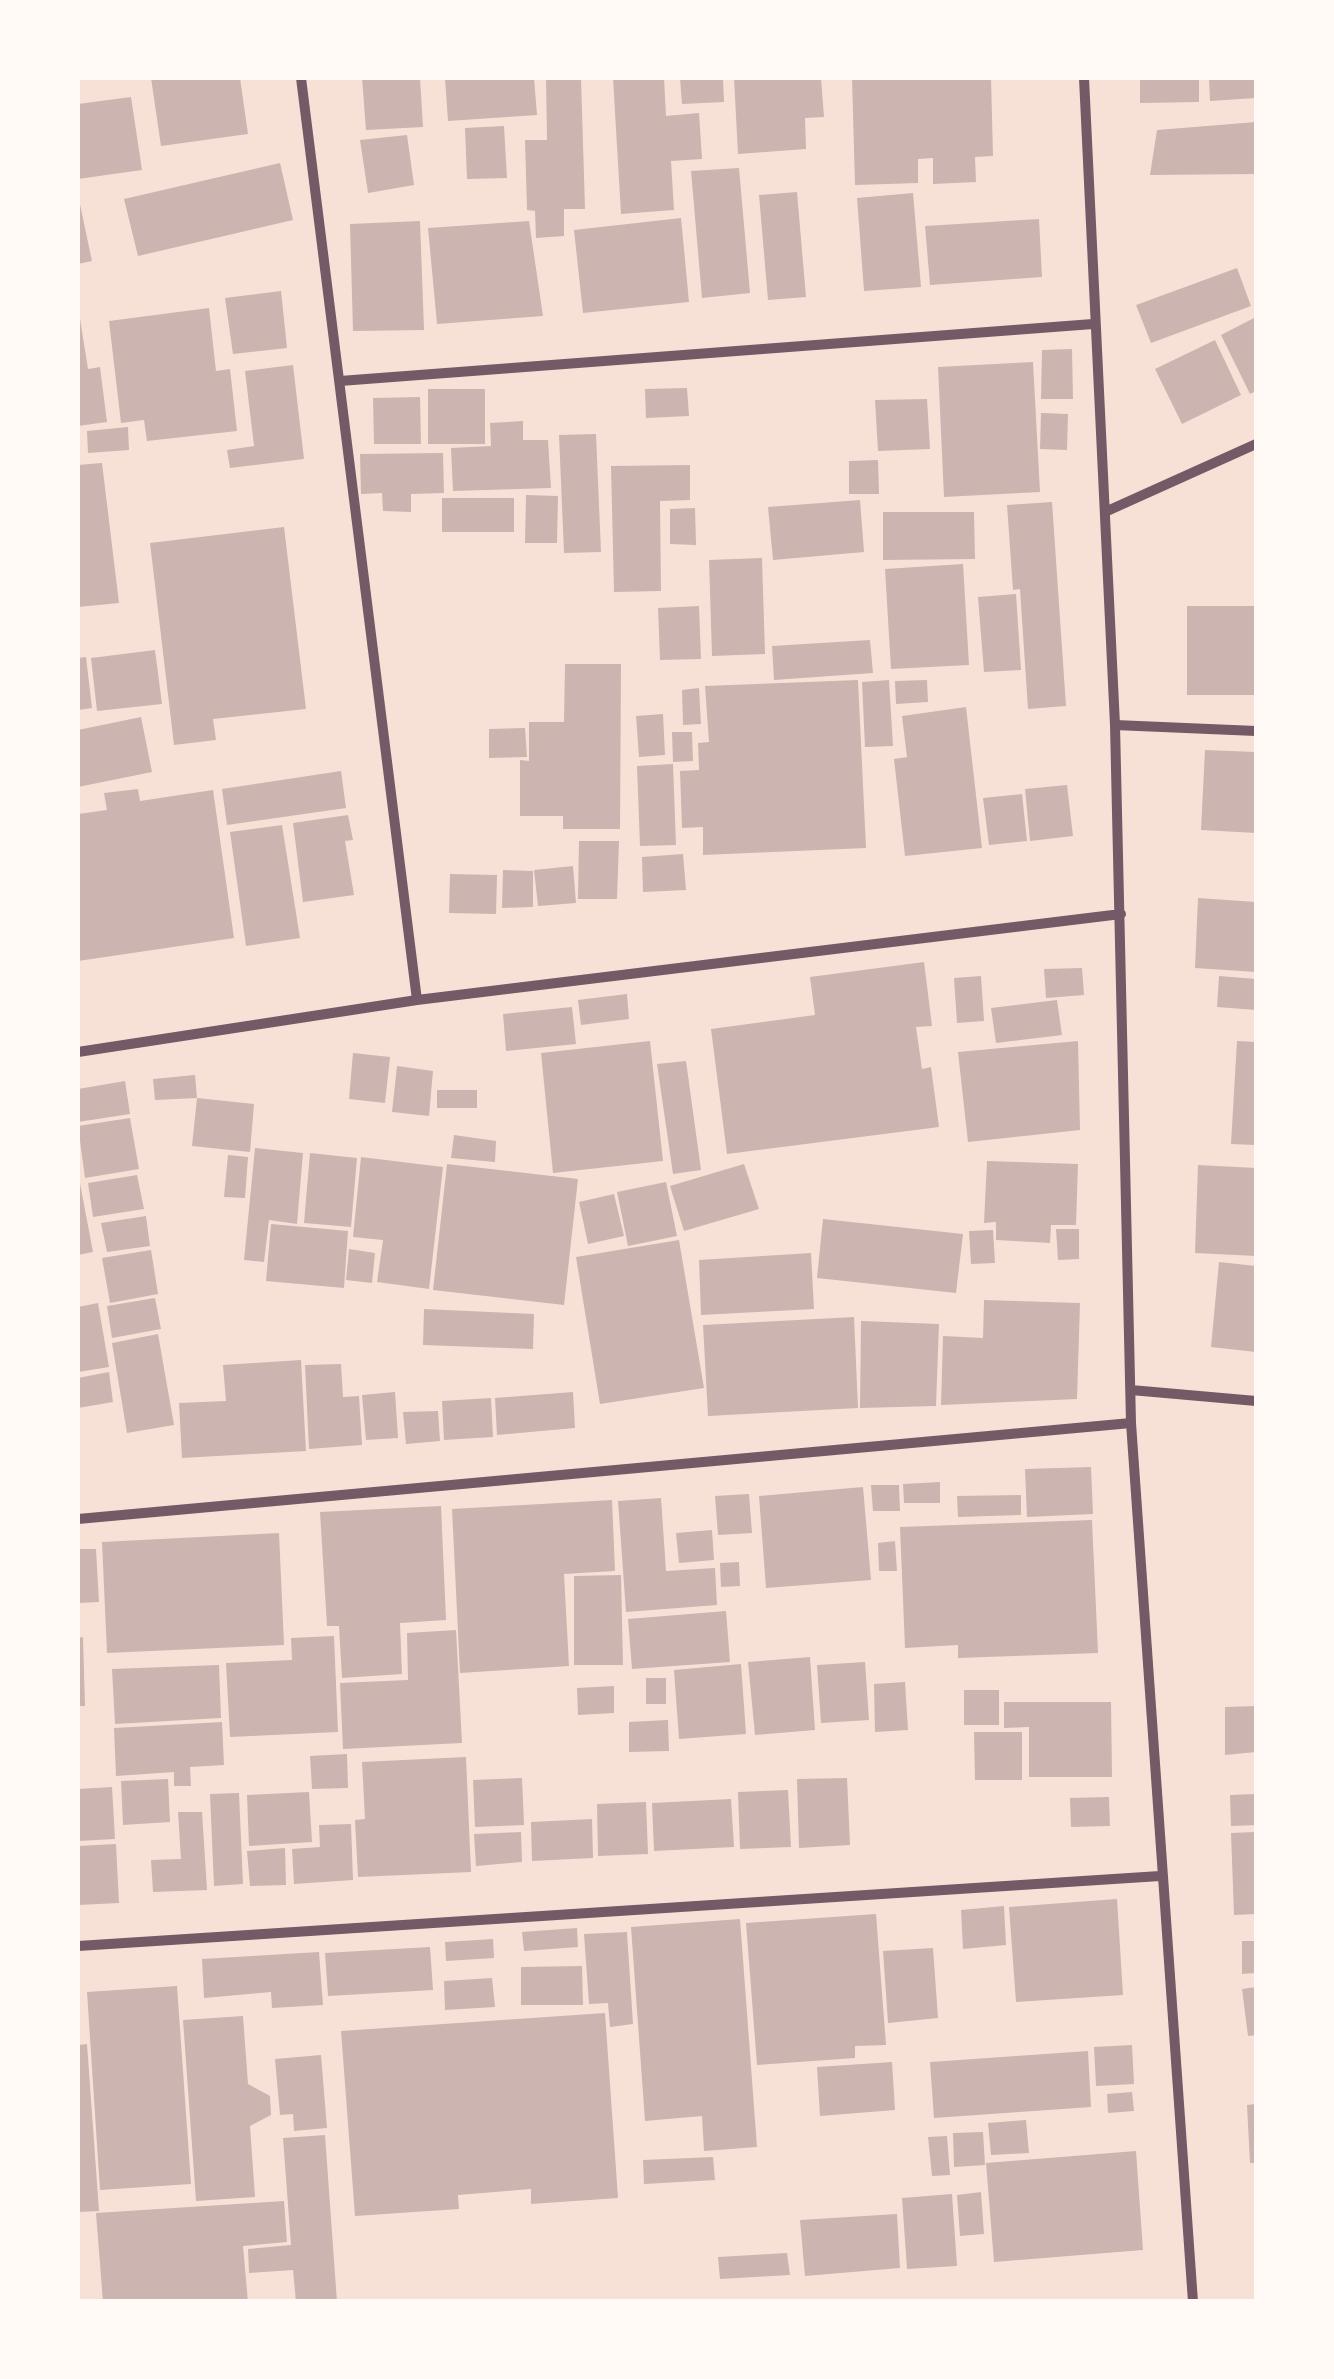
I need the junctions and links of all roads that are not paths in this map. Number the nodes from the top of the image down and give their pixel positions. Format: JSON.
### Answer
{"nodes":[{"id":1,"x":302,"y":78,"type":"edge"},
{"id":2,"x":1084,"y":78,"type":"edge"},
{"id":3,"x":1093,"y":324,"type":"junction"},
{"id":4,"x":340,"y":381,"type":"junction"},
{"id":5,"x":1256,"y":444,"type":"edge"},
{"id":6,"x":1105,"y":512,"type":"junction"},
{"id":7,"x":1115,"y":725,"type":"junction"},
{"id":8,"x":1256,"y":731,"type":"edge"},
{"id":9,"x":1121,"y":914,"type":"junction"},
{"id":10,"x":417,"y":1000,"type":"junction"},
{"id":11,"x":78,"y":1052,"type":"edge"},
{"id":12,"x":1131,"y":1390,"type":"junction"},
{"id":13,"x":1256,"y":1400,"type":"edge"},
{"id":14,"x":1132,"y":1423,"type":"junction"},
{"id":15,"x":78,"y":1519,"type":"edge"},
{"id":16,"x":1160,"y":1876,"type":"junction"},
{"id":17,"x":78,"y":1946,"type":"edge"},
{"id":18,"x":1193,"y":2302,"type":"edge"}],
"edges":[{"from":1,"to":4,"type":"street"},
{"from":2,"to":3,"type":"street"},
{"from":3,"to":4,"type":"street"},
{"from":3,"to":6,"type":"street"},
{"from":4,"to":10,"type":"street"},
{"from":5,"to":6,"type":"street"},
{"from":6,"to":7,"type":"street"},
{"from":7,"to":8,"type":"street"},
{"from":7,"to":9,"type":"street"},
{"from":9,"to":10,"type":"street"},
{"from":9,"to":12,"type":"street"},
{"from":10,"to":11,"type":"street"},
{"from":12,"to":13,"type":"street"},
{"from":12,"to":14,"type":"street"},
{"from":14,"to":15,"type":"street"},
{"from":14,"to":16,"type":"street"},
{"from":16,"to":17,"type":"street"},
{"from":16,"to":18,"type":"street"}]}
